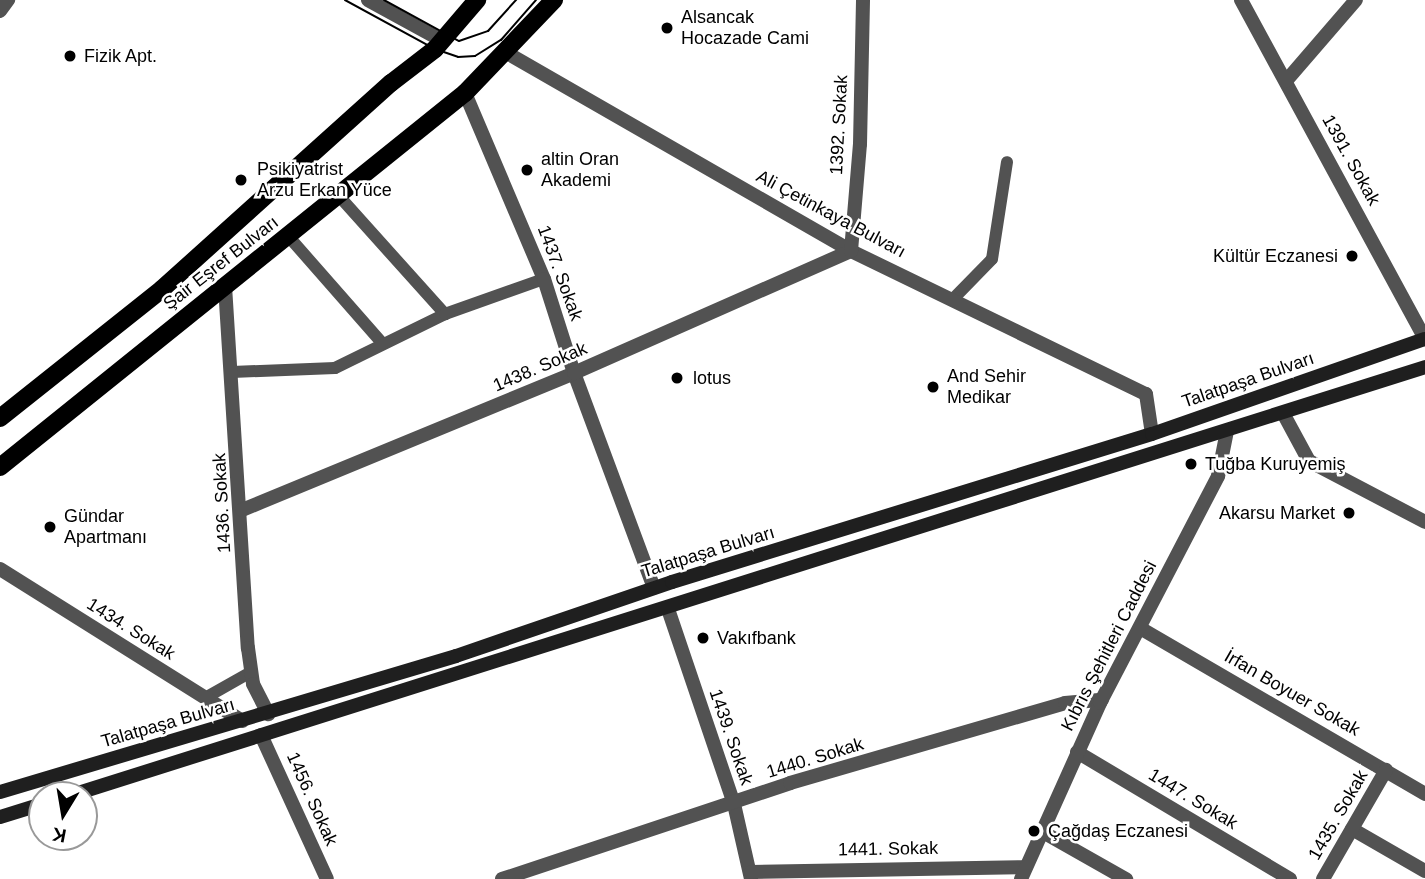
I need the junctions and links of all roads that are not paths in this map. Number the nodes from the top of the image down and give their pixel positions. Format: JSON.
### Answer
{"nodes":[{"id":1,"x":8,"y":0,"type":"edge"},
{"id":2,"x":368,"y":0,"type":"edge"},
{"id":3,"x":477,"y":0,"type":"edge"},
{"id":4,"x":554,"y":0,"type":"edge"},
{"id":5,"x":863,"y":0,"type":"edge"},
{"id":6,"x":1241,"y":0,"type":"edge"},
{"id":7,"x":1356,"y":0,"type":"edge"},
{"id":8,"x":0,"y":11,"type":"edge"},
{"id":9,"x":443,"y":41,"type":"junction"},
{"id":10,"x":507,"y":53,"type":"junction"},
{"id":11,"x":1286,"y":81,"type":"junction"},
{"id":12,"x":465,"y":93,"type":"junction"},
{"id":13,"x":1007,"y":162,"type":"dead end"},
{"id":14,"x":339,"y":196,"type":"junction"},
{"id":15,"x":289,"y":237,"type":"junction"},
{"id":16,"x":851,"y":251,"type":"junction"},
{"id":17,"x":544,"y":279,"type":"junction"},
{"id":18,"x":225,"y":286,"type":"junction"},
{"id":19,"x":954,"y":298,"type":"junction"},
{"id":20,"x":445,"y":314,"type":"junction"},
{"id":21,"x":1425,"y":339,"type":"edge"},
{"id":22,"x":383,"y":344,"type":"junction"},
{"id":23,"x":1425,"y":367,"type":"edge"},
{"id":24,"x":232,"y":372,"type":"junction"},
{"id":25,"x":574,"y":373,"type":"junction"},
{"id":26,"x":1283,"y":413,"type":"junction"},
{"id":27,"x":0,"y":418,"type":"edge"},
{"id":28,"x":1227,"y":431,"type":"junction"},
{"id":29,"x":1152,"y":434,"type":"junction"},
{"id":30,"x":0,"y":467,"type":"edge"},
{"id":31,"x":242,"y":510,"type":"junction"},
{"id":32,"x":1425,"y":522,"type":"edge"},
{"id":33,"x":0,"y":569,"type":"edge"},
{"id":34,"x":654,"y":588,"type":"junction"},
{"id":35,"x":668,"y":609,"type":"junction"},
{"id":36,"x":1140,"y":628,"type":"junction"},
{"id":37,"x":251,"y":671,"type":"junction"},
{"id":38,"x":205,"y":698,"type":"junction"},
{"id":39,"x":1102,"y":700,"type":"junction"},
{"id":40,"x":268,"y":713,"type":"junction"},
{"id":41,"x":242,"y":721,"type":"junction"},
{"id":42,"x":261,"y":735,"type":"junction"},
{"id":43,"x":1077,"y":752,"type":"junction"},
{"id":44,"x":1386,"y":771,"type":"junction"},
{"id":45,"x":98,"y":787,"type":"edge"},
{"id":46,"x":0,"y":792,"type":"edge"},
{"id":47,"x":1425,"y":794,"type":"edge"},
{"id":48,"x":734,"y":804,"type":"junction"},
{"id":49,"x":28,"y":808,"type":"edge"},
{"id":50,"x":0,"y":817,"type":"edge"},
{"id":51,"x":1352,"y":829,"type":"junction"},
{"id":52,"x":1041,"y":831,"type":"junction"},
{"id":53,"x":1425,"y":871,"type":"edge"},
{"id":54,"x":1023,"y":873,"type":"edge"},
{"id":55,"x":531,"y":875,"type":"edge"},
{"id":56,"x":751,"y":876,"type":"edge"},
{"id":57,"x":327,"y":879,"type":"edge"},
{"id":58,"x":502,"y":879,"type":"edge"},
{"id":59,"x":1126,"y":879,"type":"edge"},
{"id":60,"x":1290,"y":879,"type":"edge"},
{"id":61,"x":1323,"y":879,"type":"edge"}],
"edges":[{"from":1,"to":8,"type":"street"},
{"from":2,"to":9,"type":"street"},
{"from":3,"to":9,"type":"main road","name":"Şair Eşref Bulvarı"},
{"from":4,"to":10,"type":"main road","name":"Şair Eşref Bulvarı"},
{"from":5,"to":16,"type":"street","name":"1392. Sokak"},
{"from":6,"to":11,"type":"street","name":"1391. Sokak"},
{"from":7,"to":11,"type":"street"},
{"from":9,"to":27,"type":"main road","name":"Şair Eşref Bulvarı"},
{"from":10,"to":12,"type":"main road","name":"Şair Eşref Bulvarı"},
{"from":10,"to":16,"type":"street","name":"Ali Çetinkaya Bulvarı"},
{"from":11,"to":21,"type":"street","name":"1391. Sokak"},
{"from":12,"to":14,"type":"main road","name":"Şair Eşref Bulvarı"},
{"from":12,"to":17,"type":"street","name":"1437. Sokak"},
{"from":13,"to":19,"type":"lane"},
{"from":14,"to":15,"type":"main road","name":"Şair Eşref Bulvarı"},
{"from":14,"to":20,"type":"lane"},
{"from":15,"to":18,"type":"main road","name":"Şair Eşref Bulvarı"},
{"from":15,"to":22,"type":"lane"},
{"from":16,"to":19,"type":"street","name":"Ali Çetinkaya Bulvarı"},
{"from":16,"to":25,"type":"street","name":"1438. Sokak"},
{"from":17,"to":20,"type":"lane"},
{"from":17,"to":25,"type":"street","name":"1437. Sokak"},
{"from":18,"to":24,"type":"street","name":"1436. Sokak"},
{"from":18,"to":30,"type":"main road","name":"Şair Eşref Bulvarı"},
{"from":19,"to":29,"type":"street","name":"Ali Çetinkaya Bulvarı"},
{"from":20,"to":22,"type":"lane"},
{"from":21,"to":29,"type":"main road","name":"Talatpaşa Bulvarı"},
{"from":22,"to":24,"type":"lane"},
{"from":23,"to":26,"type":"main road"},
{"from":24,"to":31,"type":"street","name":"1436. Sokak"},
{"from":25,"to":31,"type":"street","name":"1438. Sokak"},
{"from":25,"to":34,"type":"street","name":"1437. Sokak"},
{"from":26,"to":28,"type":"main road"},
{"from":26,"to":32,"type":"street"},
{"from":28,"to":35,"type":"main road"},
{"from":28,"to":36,"type":"street","name":"Kıbrıs Şehitleri Caddesi"},
{"from":29,"to":34,"type":"main road","name":"Talatpaşa Bulvarı"},
{"from":31,"to":37,"type":"street","name":"1436. Sokak"},
{"from":33,"to":38,"type":"street","name":"1434. Sokak"},
{"from":34,"to":40,"type":"main road","name":"Talatpaşa Bulvarı"},
{"from":35,"to":42,"type":"main road"},
{"from":35,"to":48,"type":"street","name":"1439. Sokak"},
{"from":36,"to":39,"type":"street","name":"Kıbrıs Şehitleri Caddesi"},
{"from":36,"to":44,"type":"street","name":"İrfan Boyuer Sokak"},
{"from":37,"to":38,"type":"lane"},
{"from":37,"to":40,"type":"street","name":"1436. Sokak"},
{"from":38,"to":41,"type":"street","name":"1434. Sokak"},
{"from":39,"to":43,"type":"street","name":"Kıbrıs Şehitleri Caddesi"},
{"from":39,"to":48,"type":"street","name":"1440. Sokak"},
{"from":40,"to":41,"type":"main road","name":"Talatpaşa Bulvarı"},
{"from":41,"to":42,"type":"main road"},
{"from":41,"to":46,"type":"main road","name":"Talatpaşa Bulvarı"},
{"from":42,"to":45,"type":"main road"},
{"from":42,"to":57,"type":"street","name":"1456. Sokak"},
{"from":43,"to":52,"type":"street","name":"Kıbrıs Şehitleri Caddesi"},
{"from":43,"to":60,"type":"street","name":"1447. Sokak"},
{"from":44,"to":47,"type":"street","name":"İrfan Boyuer Sokak"},
{"from":44,"to":51,"type":"street","name":"1435. Sokak"},
{"from":48,"to":55,"type":"street","name":"1440. Sokak"},
{"from":48,"to":56,"type":"street","name":"1439. Sokak"},
{"from":49,"to":50,"type":"main road"},
{"from":51,"to":53,"type":"street"},
{"from":51,"to":61,"type":"street","name":"1435. Sokak"},
{"from":52,"to":54,"type":"street","name":"Kıbrıs Şehitleri Caddesi"},
{"from":52,"to":59,"type":"street"},
{"from":54,"to":56,"type":"street","name":"1441. Sokak"},
{"from":55,"to":58,"type":"street","name":"1440. Sokak"}]}
